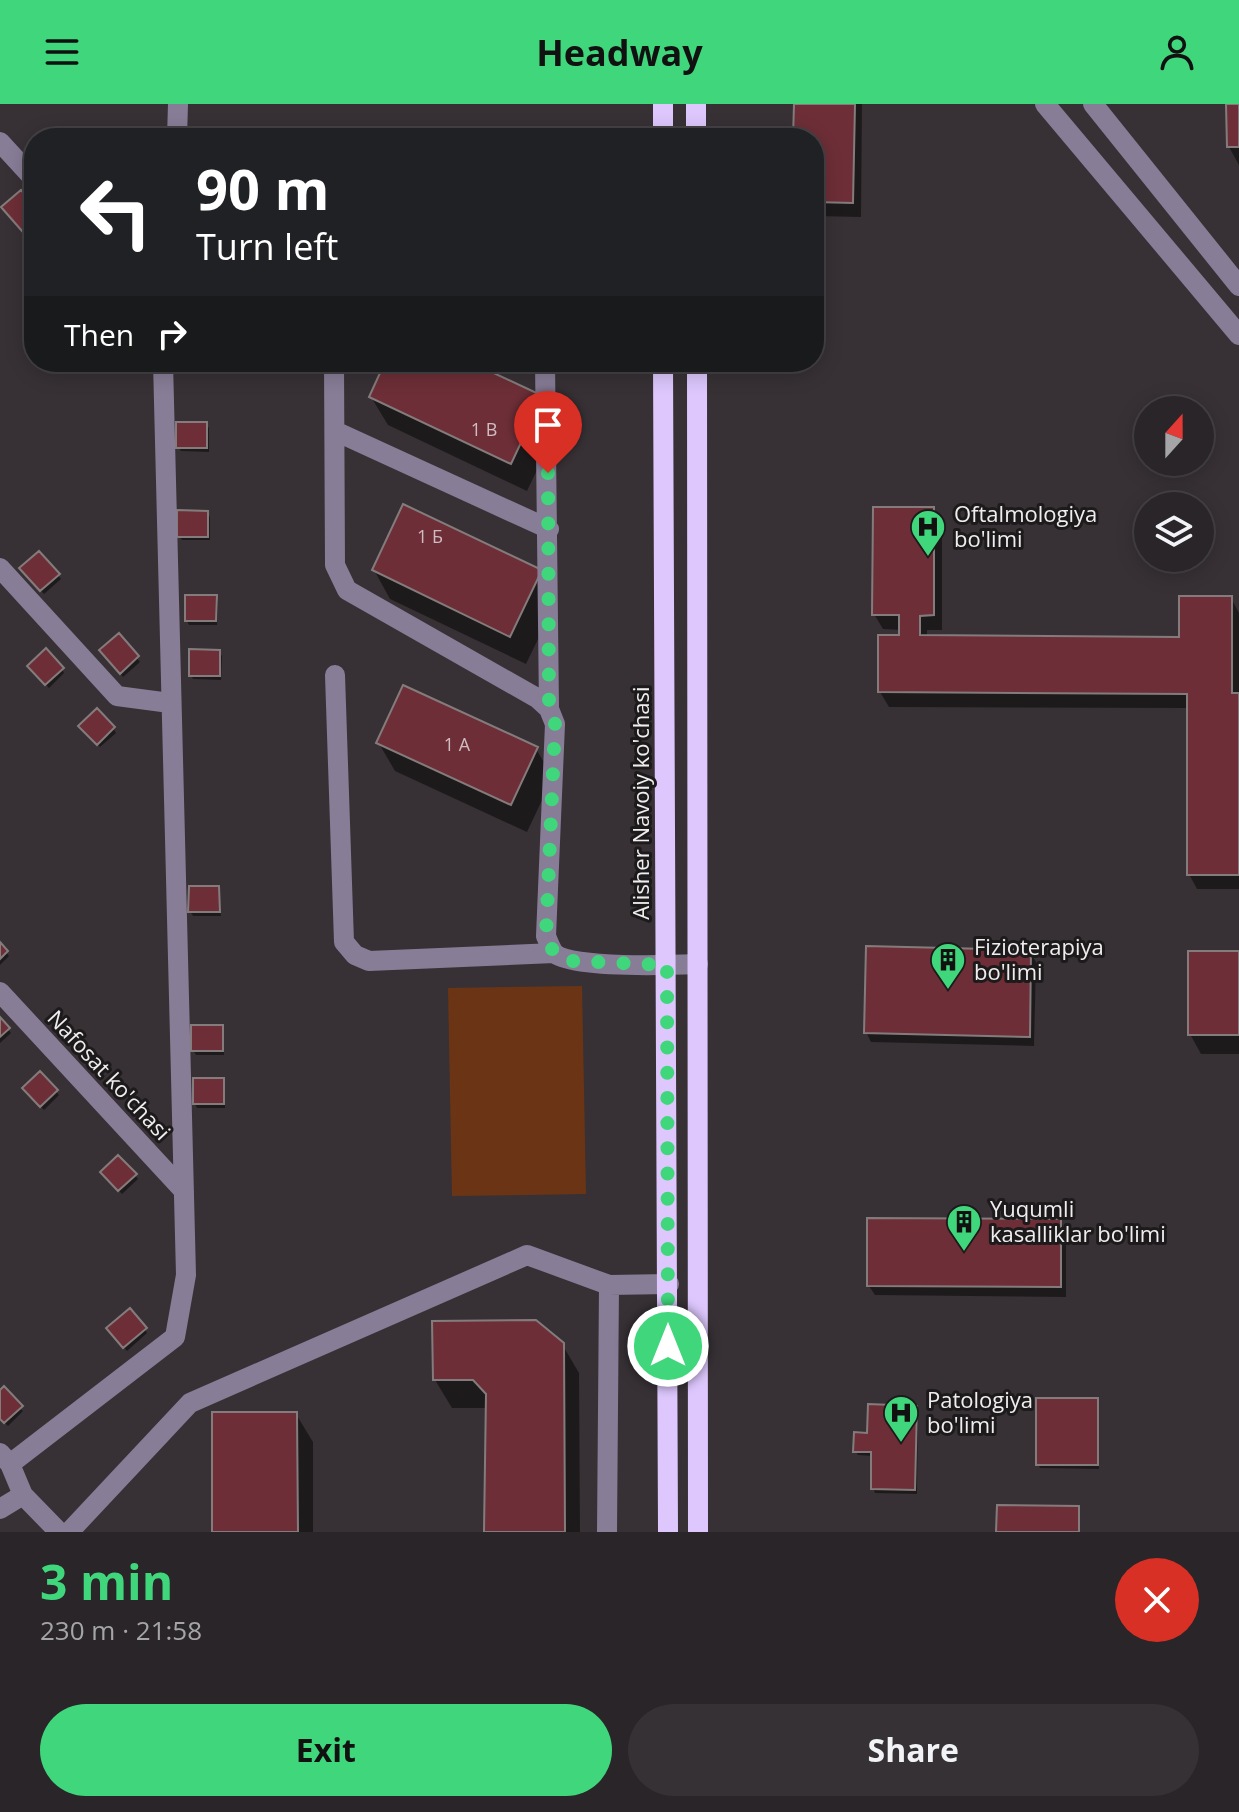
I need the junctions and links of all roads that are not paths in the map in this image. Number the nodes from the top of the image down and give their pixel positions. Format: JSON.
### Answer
{"nodes":[{"id":1,"x":178,"y":104,"type":"edge"},
{"id":2,"x":663,"y":104,"type":"edge"},
{"id":3,"x":696,"y":104,"type":"edge"},
{"id":4,"x":1045,"y":104,"type":"edge"},
{"id":5,"x":1093,"y":104,"type":"edge"},
{"id":6,"x":177,"y":128,"type":"edge"},
{"id":7,"x":663,"y":128,"type":"edge"},
{"id":8,"x":696,"y":128,"type":"edge"},
{"id":9,"x":0,"y":142,"type":"edge"},
{"id":10,"x":24,"y":168,"type":"edge"},
{"id":11,"x":1239,"y":286,"type":"edge"},
{"id":12,"x":1239,"y":335,"type":"edge"},
{"id":13,"x":163,"y":372,"type":"edge"},
{"id":14,"x":334,"y":372,"type":"edge"},
{"id":15,"x":545,"y":372,"type":"edge"},
{"id":16,"x":663,"y":372,"type":"edge"},
{"id":17,"x":697,"y":372,"type":"edge"},
{"id":18,"x":335,"y":431,"type":"junction"},
{"id":19,"x":549,"y":529,"type":"junction"},
{"id":20,"x":0,"y":568,"type":"edge"},
{"id":21,"x":335,"y":675,"type":"dead end"},
{"id":22,"x":170,"y":703,"type":"junction"},
{"id":23,"x":549,"y":709,"type":"junction"},
{"id":24,"x":554,"y":953,"type":"junction"},
{"id":25,"x":698,"y":964,"type":"junction"},
{"id":26,"x":667,"y":965,"type":"junction"},
{"id":27,"x":0,"y":992,"type":"edge"},
{"id":28,"x":184,"y":1191,"type":"junction"},
{"id":29,"x":669,"y":1284,"type":"junction"},
{"id":30,"x":609,"y":1285,"type":"junction"},
{"id":31,"x":5,"y":1459,"type":"edge"},
{"id":32,"x":23,"y":1495,"type":"junction"},
{"id":33,"x":0,"y":1509,"type":"edge"},
{"id":34,"x":59,"y":1532,"type":"edge"},
{"id":35,"x":69,"y":1532,"type":"edge"},
{"id":36,"x":607,"y":1532,"type":"edge"},
{"id":37,"x":668,"y":1532,"type":"edge"},
{"id":38,"x":698,"y":1532,"type":"edge"}],
"edges":[{"from":1,"to":6,"type":"street"},
{"from":2,"to":7,"type":"main road"},
{"from":3,"to":8,"type":"main road"},
{"from":4,"to":12,"type":"street"},
{"from":5,"to":11,"type":"street"},
{"from":9,"to":10,"type":"street"},
{"from":13,"to":22,"type":"street"},
{"from":14,"to":18,"type":"street"},
{"from":15,"to":19,"type":"street"},
{"from":16,"to":26,"type":"main road","name":"Alisher Navoiy ko'chasi"},
{"from":17,"to":25,"type":"main road"},
{"from":18,"to":19,"type":"street"},
{"from":18,"to":23,"type":"street"},
{"from":19,"to":23,"type":"street"},
{"from":20,"to":22,"type":"street"},
{"from":21,"to":24,"type":"street"},
{"from":22,"to":28,"type":"street"},
{"from":23,"to":24,"type":"street"},
{"from":24,"to":26,"type":"street"},
{"from":25,"to":26,"type":"street"},
{"from":25,"to":38,"type":"main road"},
{"from":26,"to":29,"type":"main road","name":"Alisher Navoiy ko'chasi"},
{"from":27,"to":28,"type":"street","name":"Nafosat ko'chasi"},
{"from":28,"to":31,"type":"street"},
{"from":29,"to":30,"type":"street"},
{"from":29,"to":37,"type":"main road","name":"Alisher Navoiy ko'chasi"},
{"from":30,"to":35,"type":"street"},
{"from":30,"to":36,"type":"street"},
{"from":31,"to":32,"type":"street"},
{"from":32,"to":33,"type":"street"},
{"from":32,"to":34,"type":"street"}]}
